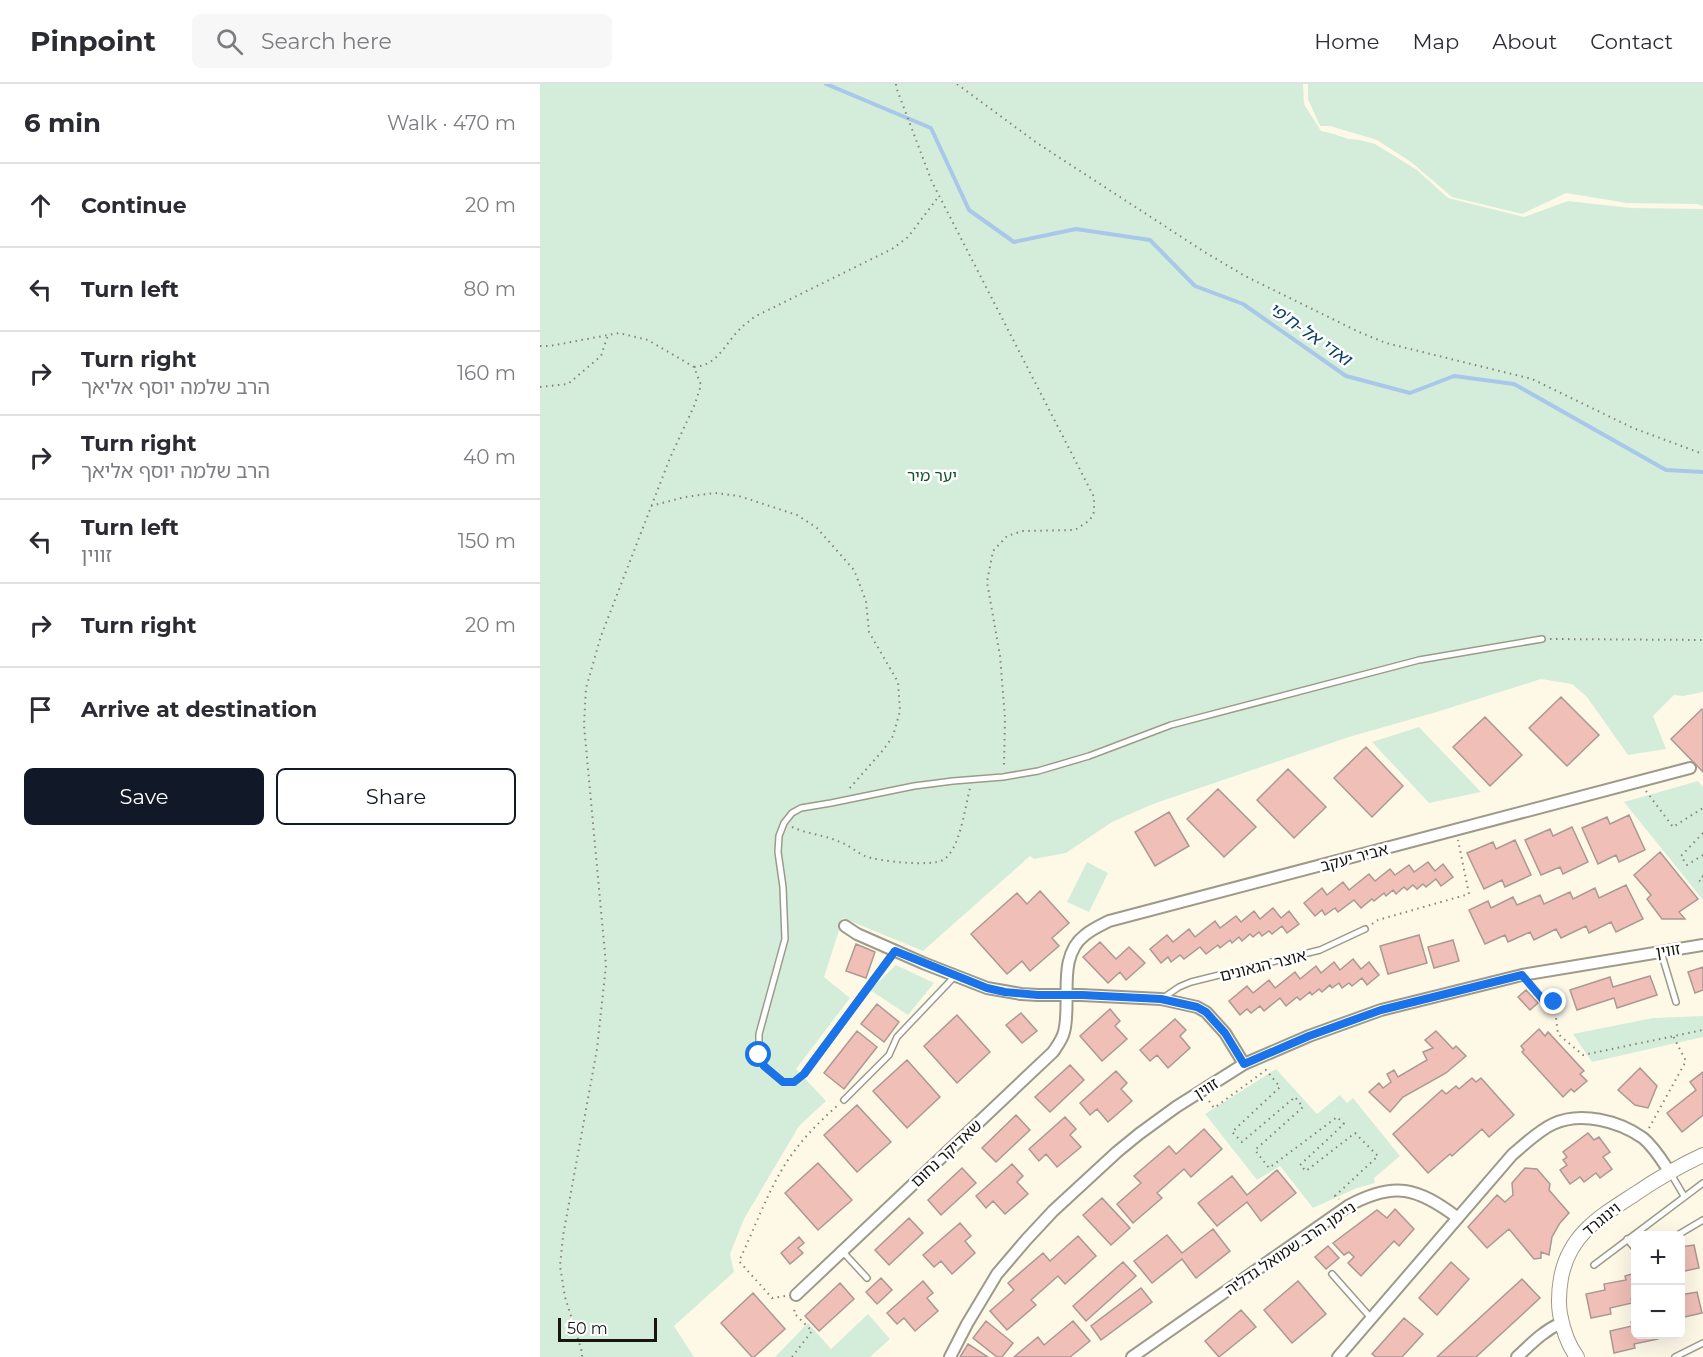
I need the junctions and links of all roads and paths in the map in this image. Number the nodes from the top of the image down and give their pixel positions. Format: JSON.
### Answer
{"nodes":[{"id":1,"x":896,"y":84,"type":"edge"},
{"id":2,"x":957,"y":84,"type":"edge"},
{"id":3,"x":939,"y":196,"type":"junction"},
{"id":4,"x":608,"y":335,"type":"junction"},
{"id":5,"x":540,"y":346,"type":"edge"},
{"id":6,"x":694,"y":367,"type":"junction"},
{"id":7,"x":540,"y":387,"type":"edge"},
{"id":8,"x":1703,"y":454,"type":"edge"},
{"id":9,"x":651,"y":506,"type":"junction"},
{"id":10,"x":1542,"y":639,"type":"joint"},
{"id":11,"x":1703,"y":640,"type":"edge"},
{"id":12,"x":1690,"y":768,"type":"dead end"},
{"id":13,"x":1004,"y":777,"type":"junction"},
{"id":14,"x":972,"y":779,"type":"junction"},
{"id":15,"x":1640,"y":781,"type":"junction"},
{"id":16,"x":831,"y":803,"type":"junction"},
{"id":17,"x":1703,"y":808,"type":"edge"},
{"id":18,"x":784,"y":823,"type":"junction"},
{"id":19,"x":1456,"y":830,"type":"junction"},
{"id":20,"x":1703,"y":833,"type":"edge"},
{"id":21,"x":1703,"y":855,"type":"edge"},
{"id":22,"x":1703,"y":876,"type":"edge"},
{"id":23,"x":1703,"y":885,"type":"edge"},
{"id":24,"x":845,"y":926,"type":"dead end"},
{"id":25,"x":1365,"y":929,"type":"joint"},
{"id":26,"x":1703,"y":945,"type":"edge"},
{"id":27,"x":895,"y":951,"type":"junction"},
{"id":28,"x":1661,"y":951,"type":"junction"},
{"id":29,"x":1522,"y":975,"type":"junction"},
{"id":30,"x":955,"y":976,"type":"junction"},
{"id":31,"x":1066,"y":995,"type":"junction"},
{"id":32,"x":1161,"y":999,"type":"junction"},
{"id":33,"x":1676,"y":1002,"type":"dead end"},
{"id":34,"x":1703,"y":1030,"type":"edge"},
{"id":35,"x":1673,"y":1036,"type":"junction"},
{"id":36,"x":1244,"y":1064,"type":"junction"},
{"id":37,"x":1201,"y":1091,"type":"junction"},
{"id":38,"x":844,"y":1100,"type":"joint"},
{"id":39,"x":1643,"y":1139,"type":"junction"},
{"id":40,"x":1703,"y":1155,"type":"edge"},
{"id":41,"x":1669,"y":1171,"type":"junction"},
{"id":42,"x":1703,"y":1183,"type":"edge"},
{"id":43,"x":1684,"y":1196,"type":"junction"},
{"id":44,"x":1348,"y":1206,"type":"junction"},
{"id":45,"x":1458,"y":1218,"type":"junction"},
{"id":46,"x":1703,"y":1220,"type":"edge"},
{"id":47,"x":1684,"y":1231,"type":"edge"},
{"id":48,"x":1626,"y":1239,"type":"junction"},
{"id":49,"x":1631,"y":1245,"type":"edge"},
{"id":50,"x":842,"y":1251,"type":"junction"},
{"id":51,"x":1594,"y":1265,"type":"dead end"},
{"id":52,"x":1332,"y":1274,"type":"dead end"},
{"id":53,"x":867,"y":1278,"type":"dead end"},
{"id":54,"x":796,"y":1295,"type":"junction"},
{"id":55,"x":1371,"y":1318,"type":"junction"},
{"id":56,"x":1561,"y":1323,"type":"junction"},
{"id":57,"x":1703,"y":1343,"type":"edge"},
{"id":58,"x":582,"y":1357,"type":"edge"},
{"id":59,"x":792,"y":1357,"type":"edge"},
{"id":60,"x":950,"y":1357,"type":"edge"},
{"id":61,"x":1132,"y":1357,"type":"edge"},
{"id":62,"x":1338,"y":1357,"type":"edge"},
{"id":63,"x":1516,"y":1357,"type":"edge"},
{"id":64,"x":1577,"y":1357,"type":"edge"},
{"id":65,"x":1675,"y":1357,"type":"edge"}],
"edges":[{"from":1,"to":3,"type":"path"},
{"from":2,"to":8,"type":"path"},
{"from":3,"to":6,"type":"path"},
{"from":3,"to":13,"type":"path"},
{"from":4,"to":5,"type":"path"},
{"from":4,"to":6,"type":"path"},
{"from":4,"to":7,"type":"path"},
{"from":6,"to":9,"type":"path"},
{"from":9,"to":16,"type":"path"},
{"from":9,"to":58,"type":"path"},
{"from":10,"to":11,"type":"path"},
{"from":10,"to":13,"type":"lane"},
{"from":12,"to":15,"type":"street","name":"אביר יעקב"},
{"from":13,"to":14,"type":"lane"},
{"from":14,"to":16,"type":"lane"},
{"from":14,"to":18,"type":"path"},
{"from":15,"to":17,"type":"path"},
{"from":15,"to":19,"type":"street","name":"אביר יעקב"},
{"from":16,"to":18,"type":"lane"},
{"from":18,"to":27,"type":"lane"},
{"from":19,"to":25,"type":"path"},
{"from":19,"to":31,"type":"street","name":"אביר יעקב"},
{"from":20,"to":21,"type":"path"},
{"from":22,"to":23,"type":"path"},
{"from":24,"to":27,"type":"street"},
{"from":25,"to":32,"type":"lane","name":"אוצר הגאונים"},
{"from":26,"to":28,"type":"street","name":"זווין"},
{"from":27,"to":30,"type":"street"},
{"from":28,"to":29,"type":"street","name":"זווין"},
{"from":28,"to":33,"type":"lane"},
{"from":29,"to":35,"type":"path"},
{"from":29,"to":36,"type":"street","name":"זווין"},
{"from":30,"to":31,"type":"street"},
{"from":30,"to":38,"type":"lane"},
{"from":31,"to":32,"type":"street"},
{"from":31,"to":50,"type":"street","name":"שאדיקר נחום"},
{"from":32,"to":36,"type":"street"},
{"from":34,"to":35,"type":"path"},
{"from":35,"to":39,"type":"path"},
{"from":36,"to":37,"type":"street","name":"זווין"},
{"from":37,"to":44,"type":"path"},
{"from":37,"to":60,"type":"street","name":"זווין"},
{"from":38,"to":54,"type":"path"},
{"from":39,"to":41,"type":"street"},
{"from":39,"to":45,"type":"street"},
{"from":40,"to":41,"type":"street","name":"וינוגרד"},
{"from":41,"to":43,"type":"lane"},
{"from":41,"to":56,"type":"street","name":"וינוגרד"},
{"from":42,"to":43,"type":"lane"},
{"from":43,"to":48,"type":"lane"},
{"from":44,"to":45,"type":"street","name":"ניימן הרב שמואל גדליה"},
{"from":44,"to":61,"type":"street","name":"ניימן הרב שמואל גדליה"},
{"from":45,"to":55,"type":"street"},
{"from":46,"to":47,"type":"lane"},
{"from":48,"to":49,"type":"lane"},
{"from":48,"to":51,"type":"lane"},
{"from":50,"to":53,"type":"lane"},
{"from":50,"to":54,"type":"street","name":"שאדיקר נחום"},
{"from":52,"to":55,"type":"lane"},
{"from":54,"to":59,"type":"path"},
{"from":55,"to":62,"type":"street"},
{"from":56,"to":63,"type":"street"},
{"from":56,"to":64,"type":"street","name":"וינוגרד"},
{"from":57,"to":65,"type":"lane"}]}
